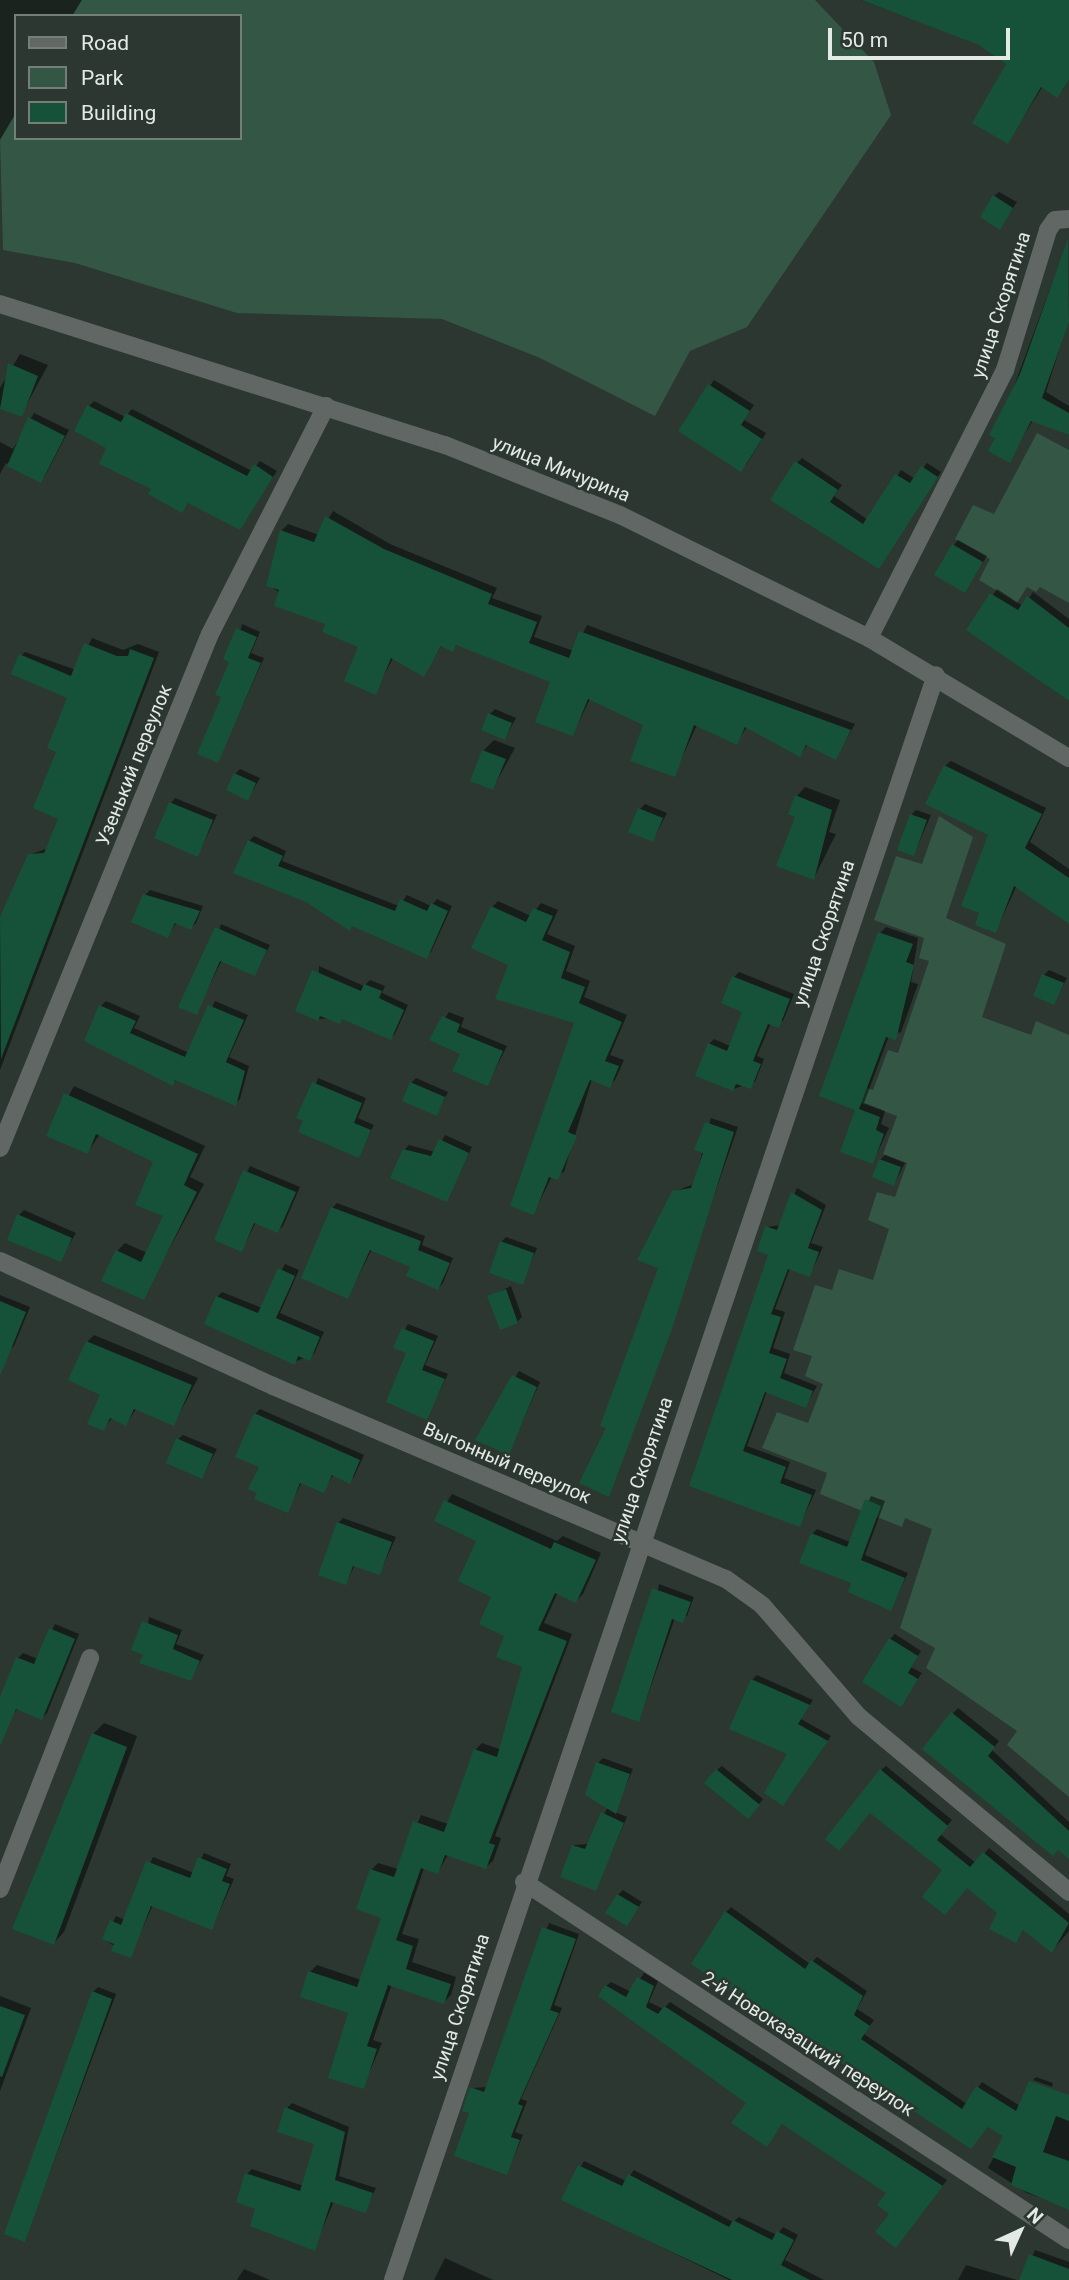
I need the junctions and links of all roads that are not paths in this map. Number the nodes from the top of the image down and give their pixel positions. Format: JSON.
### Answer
{"nodes":[{"id":1,"x":1068,"y":218,"type":"edge"},
{"id":2,"x":0,"y":304,"type":"edge"},
{"id":3,"x":326,"y":406,"type":"junction"},
{"id":4,"x":869,"y":638,"type":"junction"},
{"id":5,"x":936,"y":675,"type":"junction"},
{"id":6,"x":1069,"y":758,"type":"edge"},
{"id":7,"x":0,"y":1148,"type":"edge"},
{"id":8,"x":0,"y":1261,"type":"edge"},
{"id":9,"x":640,"y":1542,"type":"junction"},
{"id":10,"x":90,"y":1658,"type":"dead end"},
{"id":11,"x":524,"y":1882,"type":"junction"},
{"id":12,"x":0,"y":1889,"type":"edge"},
{"id":13,"x":1069,"y":1892,"type":"edge"},
{"id":14,"x":1069,"y":2240,"type":"edge"},
{"id":15,"x":393,"y":2280,"type":"edge"}],
"edges":[{"from":1,"to":4,"type":"street","name":"улица Скорятина"},
{"from":2,"to":3,"type":"street","name":"улица Мичурина"},
{"from":3,"to":4,"type":"street","name":"улица Мичурина"},
{"from":3,"to":7,"type":"street","name":"Узенький переулок"},
{"from":4,"to":5,"type":"street","name":"улица Мичурина"},
{"from":5,"to":6,"type":"street","name":"улица Мичурина"},
{"from":5,"to":9,"type":"street","name":"улица Скорятина"},
{"from":8,"to":9,"type":"street","name":"Выгонный переулок"},
{"from":9,"to":11,"type":"street","name":"улица Скорятина"},
{"from":9,"to":13,"type":"street","name":"Выгонный переулок"},
{"from":10,"to":12,"type":"street"},
{"from":11,"to":14,"type":"street","name":"2-й Новоказацкий переулок"},
{"from":11,"to":15,"type":"street","name":"улица Скорятина"}]}
